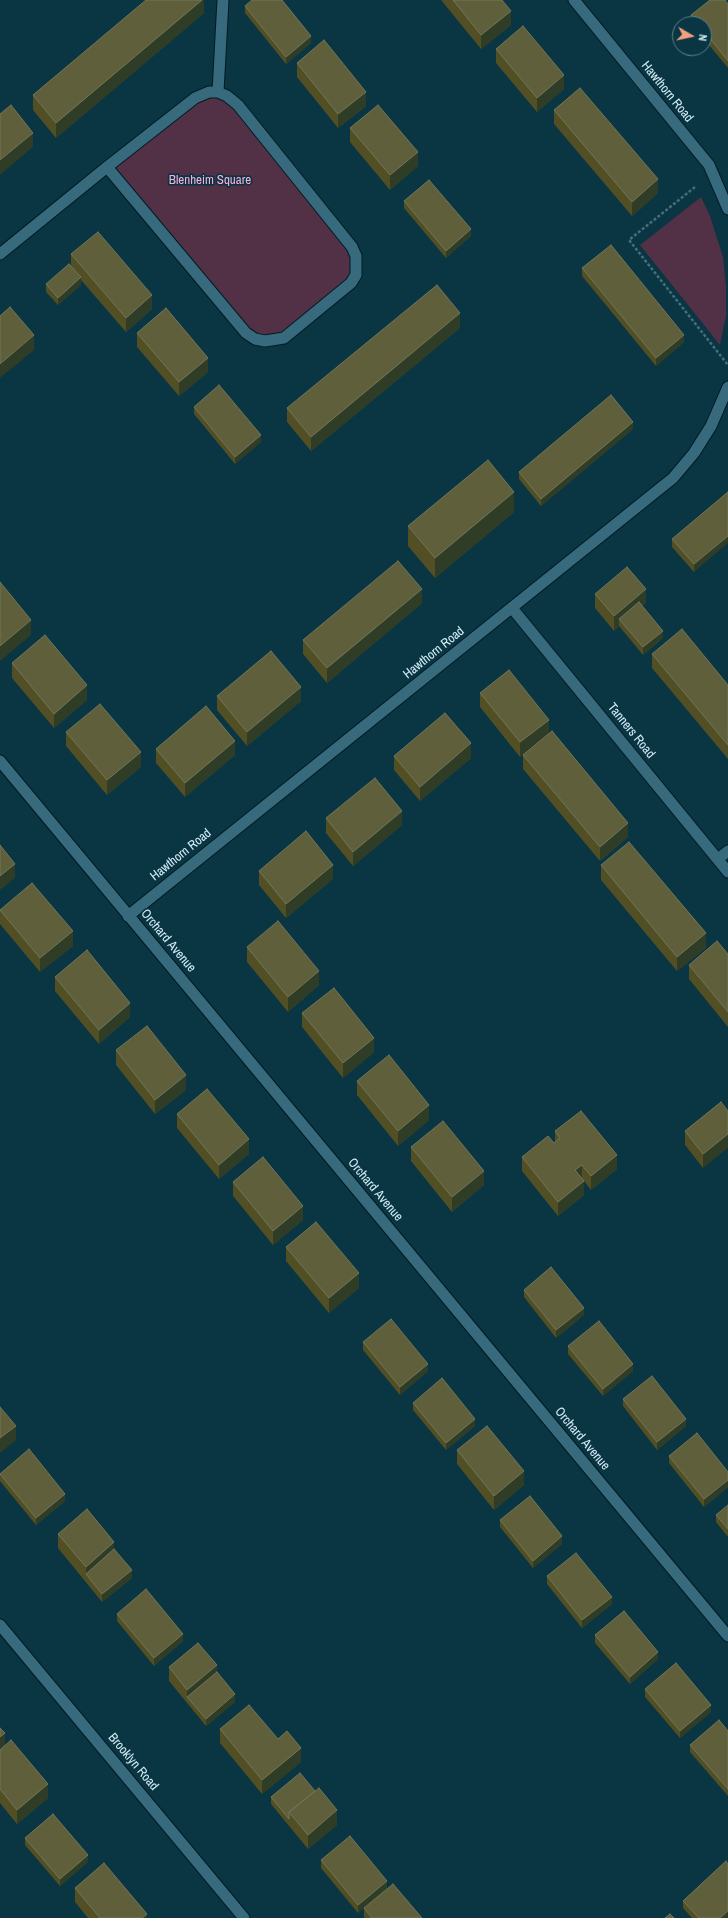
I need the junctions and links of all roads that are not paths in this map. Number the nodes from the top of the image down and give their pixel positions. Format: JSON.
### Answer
{"nodes":[{"id":1,"x":223,"y":0,"type":"edge"},
{"id":2,"x":574,"y":0,"type":"edge"},
{"id":3,"x":218,"y":92,"type":"junction"},
{"id":4,"x":107,"y":167,"type":"junction"},
{"id":5,"x":728,"y":209,"type":"edge"},
{"id":6,"x":0,"y":254,"type":"edge"},
{"id":7,"x":728,"y":387,"type":"edge"},
{"id":8,"x":512,"y":608,"type":"junction"},
{"id":9,"x":0,"y":761,"type":"edge"},
{"id":10,"x":728,"y":851,"type":"edge"},
{"id":11,"x":718,"y":860,"type":"junction"},
{"id":12,"x":728,"y":872,"type":"edge"},
{"id":13,"x":128,"y":916,"type":"junction"},
{"id":14,"x":0,"y":1624,"type":"edge"},
{"id":15,"x":728,"y":1636,"type":"edge"},
{"id":16,"x":244,"y":1918,"type":"edge"}],
"edges":[{"from":1,"to":3,"type":"street"},
{"from":2,"to":5,"type":"street","name":"Hawthorn Road"},
{"from":3,"to":4,"type":"street"},
{"from":3,"to":4,"type":"street"},
{"from":4,"to":6,"type":"street"},
{"from":7,"to":8,"type":"street","name":"Hawthorn Road"},
{"from":8,"to":11,"type":"street","name":"Tanners Road"},
{"from":8,"to":13,"type":"street","name":"Hawthorn Road"},
{"from":9,"to":13,"type":"street","name":"Orchard Avenue"},
{"from":10,"to":11,"type":"street"},
{"from":11,"to":12,"type":"street","name":"Tanners Road"},
{"from":13,"to":15,"type":"street","name":"Orchard Avenue"},
{"from":14,"to":16,"type":"street","name":"Brooklyn Road"}]}
